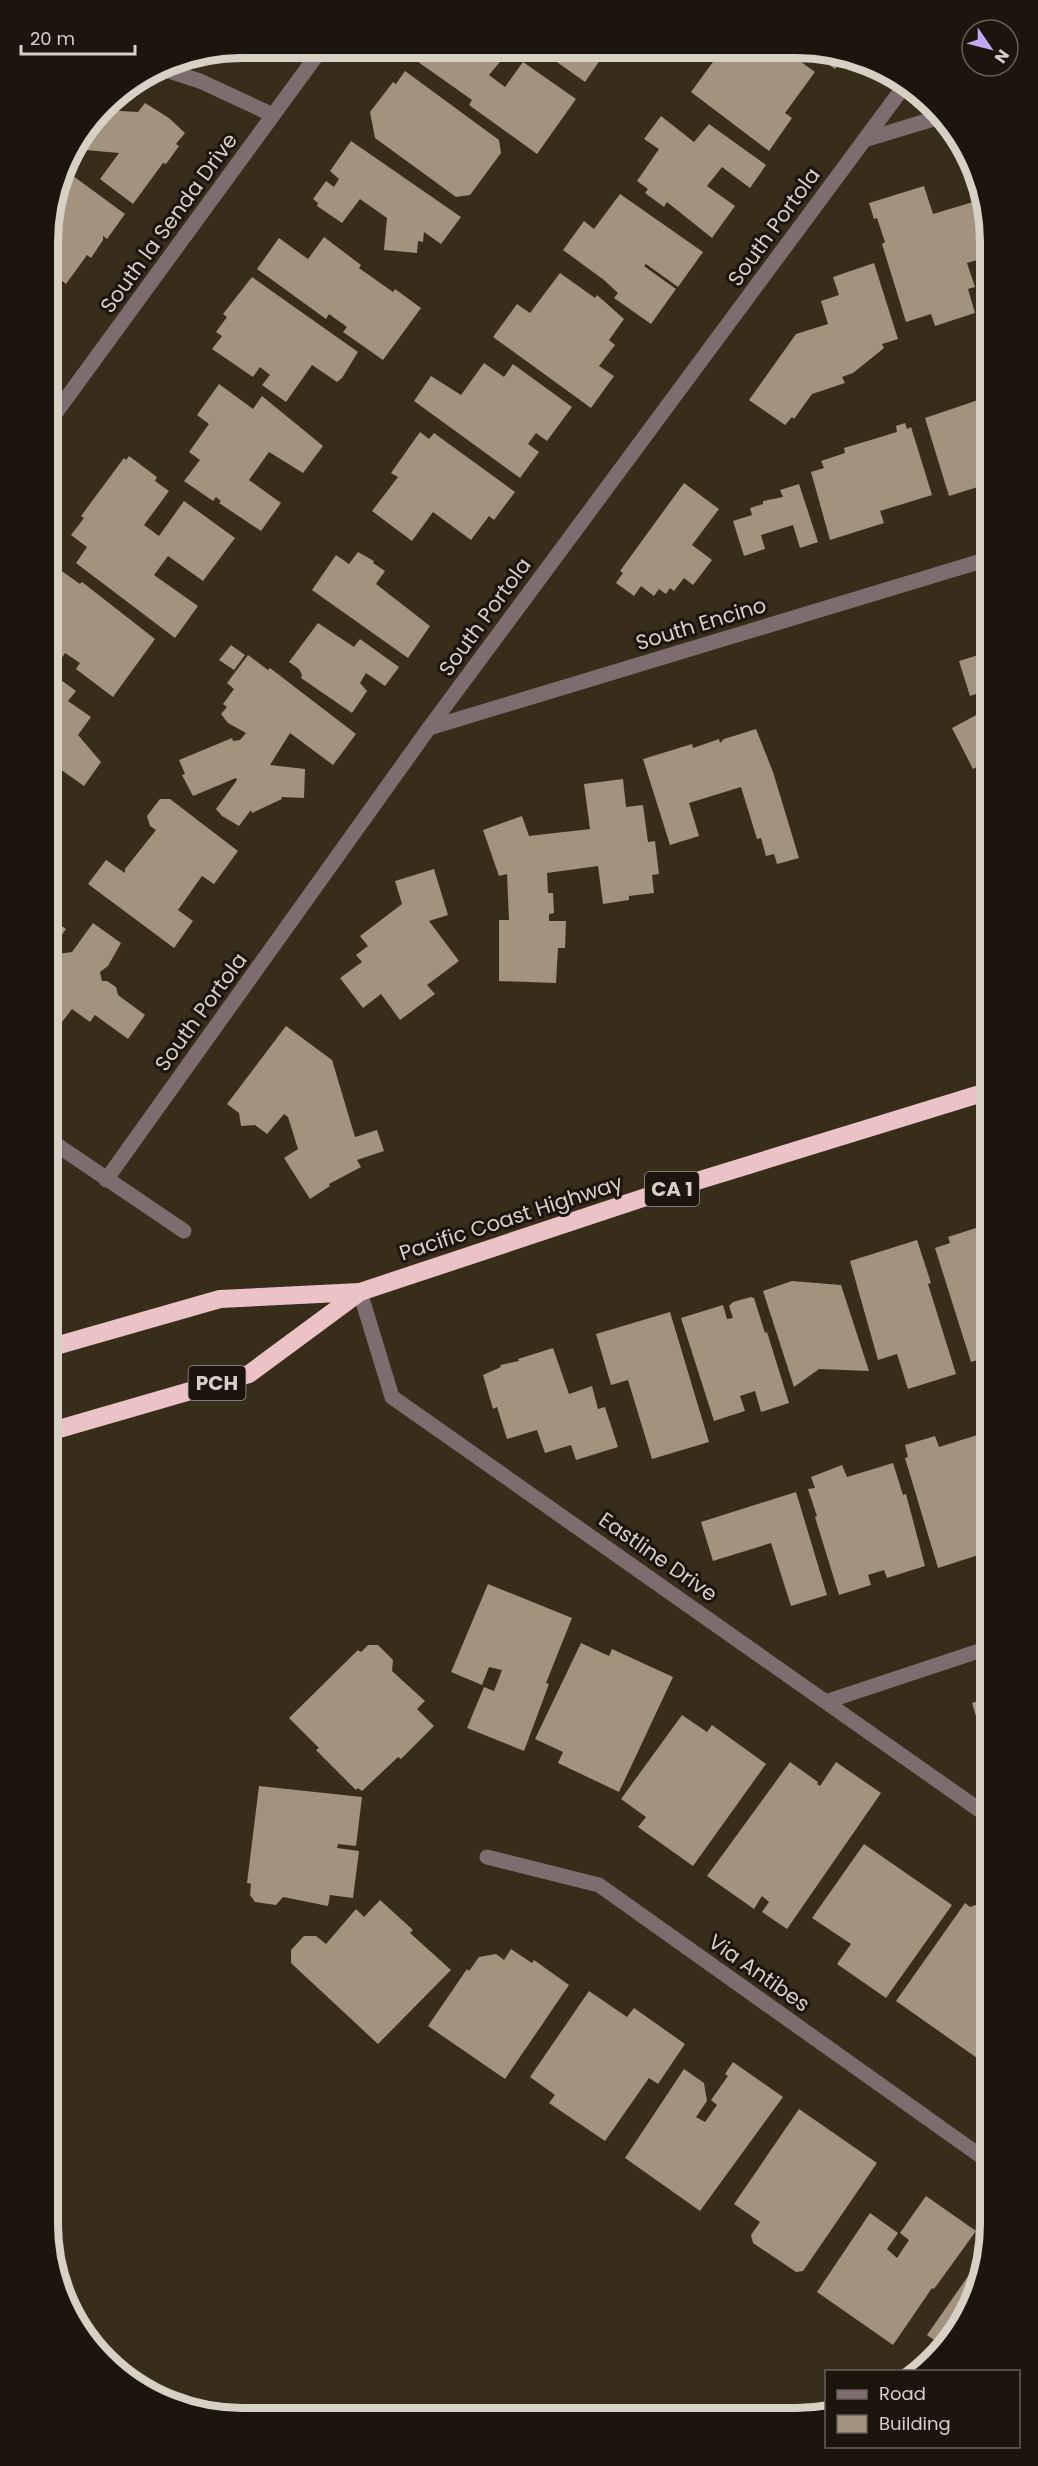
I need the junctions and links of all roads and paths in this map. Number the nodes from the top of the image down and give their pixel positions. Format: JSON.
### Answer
{"nodes":[{"id":1,"x":314,"y":59,"type":"edge"},
{"id":2,"x":174,"y":72,"type":"edge"},
{"id":3,"x":900,"y":92,"type":"edge"},
{"id":4,"x":273,"y":115,"type":"junction"},
{"id":5,"x":932,"y":119,"type":"edge"},
{"id":6,"x":864,"y":140,"type":"junction"},
{"id":7,"x":59,"y":408,"type":"edge"},
{"id":8,"x":980,"y":562,"type":"edge"},
{"id":9,"x":429,"y":729,"type":"junction"},
{"id":10,"x":980,"y":1094,"type":"edge"},
{"id":11,"x":59,"y":1145,"type":"edge"},
{"id":12,"x":106,"y":1180,"type":"junction"},
{"id":13,"x":184,"y":1231,"type":"dead end"},
{"id":14,"x":360,"y":1292,"type":"junction"},
{"id":15,"x":58,"y":1345,"type":"edge"},
{"id":16,"x":58,"y":1429,"type":"edge"},
{"id":17,"x":979,"y":1651,"type":"edge"},
{"id":18,"x":828,"y":1701,"type":"junction"},
{"id":19,"x":979,"y":1810,"type":"edge"},
{"id":20,"x":487,"y":1857,"type":"dead end"},
{"id":21,"x":979,"y":2155,"type":"edge"}],
"edges":[{"from":1,"to":4,"type":"street","name":"South la Senda Drive"},
{"from":2,"to":4,"type":"street"},
{"from":3,"to":6,"type":"street","name":"South Portola"},
{"from":4,"to":7,"type":"street","name":"South la Senda Drive"},
{"from":5,"to":6,"type":"street"},
{"from":6,"to":9,"type":"street","name":"South Portola"},
{"from":8,"to":9,"type":"street","name":"South Encino"},
{"from":9,"to":12,"type":"street","name":"South Portola"},
{"from":10,"to":14,"type":"highway","name":"Pacific Coast Highway","number":"CA 1"},
{"from":11,"to":12,"type":"street"},
{"from":12,"to":13,"type":"street"},
{"from":14,"to":15,"type":"highway","name":"Pacific Coast Highway"},
{"from":14,"to":16,"type":"highway","name":"Pacific Coast Highway","number":"PCH"},
{"from":14,"to":18,"type":"street","name":"Eastline Drive"},
{"from":17,"to":18,"type":"street"},
{"from":18,"to":19,"type":"street","name":"Eastline Drive"},
{"from":20,"to":21,"type":"street","name":"Via Antibes"}]}
